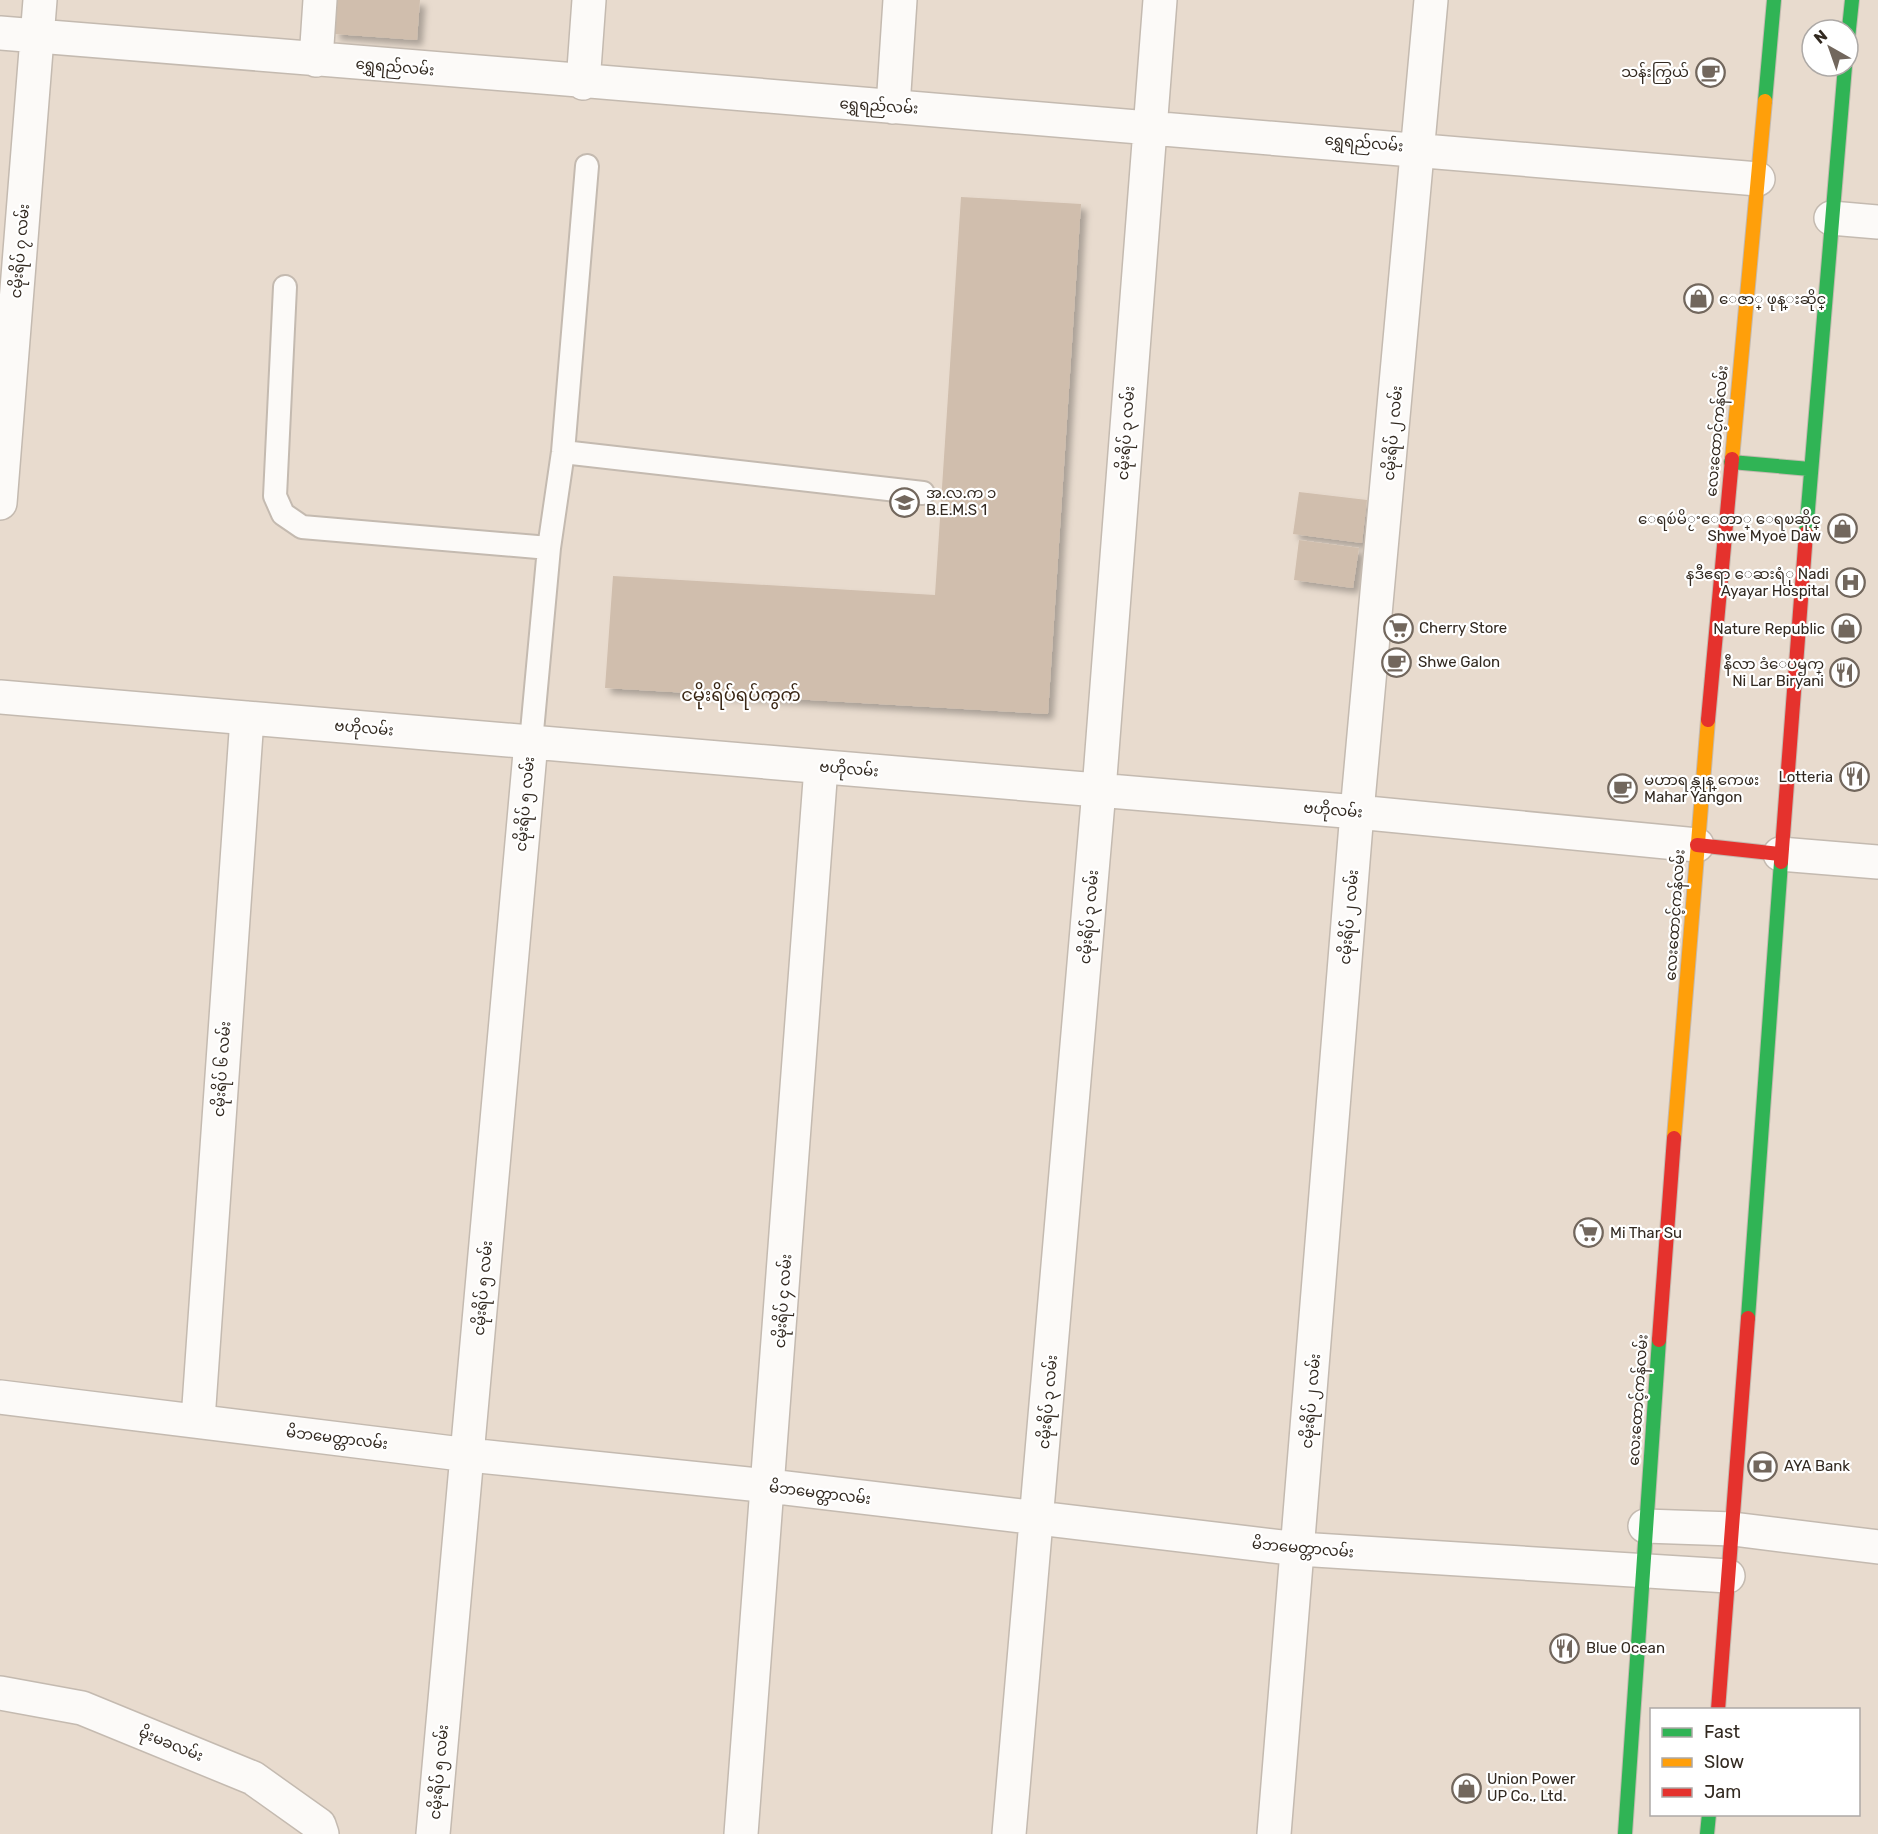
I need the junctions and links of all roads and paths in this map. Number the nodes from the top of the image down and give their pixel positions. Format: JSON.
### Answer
{"nodes":[{"id":1,"x":40,"y":0,"type":"edge"},
{"id":2,"x":320,"y":0,"type":"edge"},
{"id":3,"x":589,"y":0,"type":"edge"},
{"id":4,"x":900,"y":0,"type":"edge"},
{"id":5,"x":1160,"y":0,"type":"edge"},
{"id":6,"x":1431,"y":0,"type":"edge"},
{"id":7,"x":1774,"y":0,"type":"edge"},
{"id":8,"x":1852,"y":0,"type":"edge"},
{"id":9,"x":1850,"y":18,"type":"edge"},
{"id":10,"x":0,"y":33,"type":"edge"},
{"id":11,"x":38,"y":36,"type":"junction"},
{"id":12,"x":316,"y":60,"type":"junction"},
{"id":13,"x":1844,"y":78,"type":"edge"},
{"id":14,"x":583,"y":82,"type":"junction"},
{"id":15,"x":893,"y":107,"type":"junction"},
{"id":16,"x":1149,"y":127,"type":"junction"},
{"id":17,"x":1420,"y":148,"type":"junction"},
{"id":18,"x":587,"y":166,"type":"dead end"},
{"id":19,"x":1758,"y":179,"type":"junction"},
{"id":20,"x":1831,"y":218,"type":"junction"},
{"id":21,"x":1878,"y":222,"type":"edge"},
{"id":22,"x":285,"y":287,"type":"dead end"},
{"id":23,"x":562,"y":452,"type":"junction"},
{"id":24,"x":1731,"y":462,"type":"junction"},
{"id":25,"x":1810,"y":469,"type":"junction"},
{"id":26,"x":924,"y":493,"type":"dead end"},
{"id":27,"x":0,"y":503,"type":"edge"},
{"id":28,"x":549,"y":548,"type":"junction"},
{"id":29,"x":0,"y":697,"type":"edge"},
{"id":30,"x":247,"y":718,"type":"junction"},
{"id":31,"x":531,"y":742,"type":"junction"},
{"id":32,"x":821,"y":767,"type":"junction"},
{"id":33,"x":1099,"y":790,"type":"junction"},
{"id":34,"x":1357,"y":812,"type":"junction"},
{"id":35,"x":1697,"y":845,"type":"junction"},
{"id":36,"x":1780,"y":854,"type":"junction"},
{"id":37,"x":1878,"y":862,"type":"edge"},
{"id":38,"x":0,"y":1397,"type":"edge"},
{"id":39,"x":198,"y":1420,"type":"junction"},
{"id":40,"x":469,"y":1455,"type":"junction"},
{"id":41,"x":769,"y":1486,"type":"junction"},
{"id":42,"x":1038,"y":1518,"type":"junction"},
{"id":43,"x":1645,"y":1526,"type":"junction"},
{"id":44,"x":1733,"y":1529,"type":"junction"},
{"id":45,"x":1878,"y":1547,"type":"edge"},
{"id":46,"x":1299,"y":1548,"type":"junction"},
{"id":47,"x":1641,"y":1572,"type":"junction"},
{"id":48,"x":1728,"y":1576,"type":"junction"},
{"id":49,"x":0,"y":1693,"type":"edge"},
{"id":50,"x":1718,"y":1708,"type":"edge"},
{"id":51,"x":1709,"y":1816,"type":"edge"},
{"id":52,"x":322,"y":1834,"type":"edge"},
{"id":53,"x":433,"y":1834,"type":"edge"},
{"id":54,"x":741,"y":1834,"type":"edge"},
{"id":55,"x":1009,"y":1834,"type":"edge"},
{"id":56,"x":1274,"y":1834,"type":"edge"},
{"id":57,"x":1624,"y":1834,"type":"edge"},
{"id":58,"x":1707,"y":1834,"type":"edge"}],
"edges":[{"from":1,"to":11,"type":"street","name":"ငမိုးရိပ် ၇ လမ်း"},
{"from":2,"to":12,"type":"street"},
{"from":3,"to":14,"type":"street"},
{"from":4,"to":15,"type":"street"},
{"from":5,"to":16,"type":"street","name":"ငမိုးရိပ် ၃ လမ်း"},
{"from":6,"to":17,"type":"street","name":"ငမိုးရိပ် ၂ လမ်း"},
{"from":7,"to":19,"type":"main road","name":"လေးထောင့်ကန်လမ်း"},
{"from":8,"to":9,"type":"main road"},
{"from":10,"to":11,"type":"street","name":"ရွှေရည်လမ်း"},
{"from":11,"to":12,"type":"street","name":"ရွှေရည်လမ်း"},
{"from":11,"to":27,"type":"street","name":"ငမိုးရိပ် ၇ လမ်း"},
{"from":12,"to":14,"type":"street","name":"ရွှေရည်လမ်း"},
{"from":13,"to":20,"type":"main road"},
{"from":14,"to":15,"type":"street","name":"ရွှေရည်လမ်း"},
{"from":15,"to":16,"type":"street","name":"ရွှေရည်လမ်း"},
{"from":16,"to":17,"type":"street","name":"ရွှေရည်လမ်း"},
{"from":16,"to":33,"type":"street","name":"ငမိုးရိပ် ၃ လမ်း"},
{"from":17,"to":19,"type":"street","name":"ရွှေရည်လမ်း"},
{"from":17,"to":34,"type":"street","name":"ငမိုးရိပ် ၂ လမ်း"},
{"from":18,"to":23,"type":"lane"},
{"from":19,"to":24,"type":"main road","name":"လေးထောင့်ကန်လမ်း"},
{"from":20,"to":21,"type":"street"},
{"from":20,"to":25,"type":"main road"},
{"from":22,"to":28,"type":"lane"},
{"from":23,"to":26,"type":"lane"},
{"from":23,"to":28,"type":"lane"},
{"from":24,"to":25,"type":"main road"},
{"from":24,"to":35,"type":"main road","name":"လေးထောင့်ကန်လမ်း"},
{"from":25,"to":36,"type":"main road"},
{"from":28,"to":31,"type":"lane"},
{"from":29,"to":30,"type":"street","name":"ဗဟိုလမ်း"},
{"from":30,"to":31,"type":"street","name":"ဗဟိုလမ်း"},
{"from":30,"to":39,"type":"street","name":"ငမိုးရိပ် ၆ လမ်း"},
{"from":31,"to":32,"type":"street","name":"ဗဟိုလမ်း"},
{"from":31,"to":40,"type":"street","name":"ငမိုးရိပ် ၅ လမ်း"},
{"from":32,"to":33,"type":"street","name":"ဗဟိုလမ်း"},
{"from":32,"to":41,"type":"street","name":"ငမိုးရိပ် ၄ လမ်း"},
{"from":33,"to":34,"type":"street","name":"ဗဟိုလမ်း"},
{"from":33,"to":42,"type":"street","name":"ငမိုးရိပ် ၃ လမ်း"},
{"from":34,"to":35,"type":"street","name":"ဗဟိုလမ်း"},
{"from":34,"to":46,"type":"street","name":"ငမိုးရိပ် ၂ လမ်း"},
{"from":35,"to":36,"type":"main road"},
{"from":35,"to":43,"type":"main road","name":"လေးထောင့်ကန်လမ်း"},
{"from":36,"to":37,"type":"street"},
{"from":36,"to":44,"type":"main road"},
{"from":38,"to":39,"type":"street","name":"မိဘမေတ္တာလမ်း"},
{"from":39,"to":40,"type":"street","name":"မိဘမေတ္တာလမ်း"},
{"from":40,"to":41,"type":"street","name":"မိဘမေတ္တာလမ်း"},
{"from":40,"to":53,"type":"street","name":"ငမိုးရိပ် ၅ လမ်း"},
{"from":41,"to":42,"type":"street","name":"မိဘမေတ္တာလမ်း"},
{"from":41,"to":54,"type":"street","name":"ငမိုးရိပ် ၄ လမ်း"},
{"from":42,"to":46,"type":"street","name":"မိဘမေတ္တာလမ်း"},
{"from":42,"to":55,"type":"street","name":"ငမိုးရိပ် ၃ လမ်း"},
{"from":43,"to":44,"type":"street"},
{"from":43,"to":47,"type":"main road","name":"လေးထောင့်ကန်လမ်း"},
{"from":44,"to":45,"type":"street"},
{"from":44,"to":48,"type":"main road"},
{"from":46,"to":47,"type":"street","name":"မိဘမေတ္တာလမ်း"},
{"from":46,"to":56,"type":"street","name":"ငမိုးရိပ် ၂ လမ်း"},
{"from":47,"to":48,"type":"street","name":"မိဘမေတ္တာလမ်း"},
{"from":47,"to":57,"type":"main road","name":"လေးထောင့်ကန်လမ်း"},
{"from":48,"to":50,"type":"main road"},
{"from":49,"to":52,"type":"street","name":"မိုးမခလမ်း"},
{"from":51,"to":58,"type":"main road"}]}
